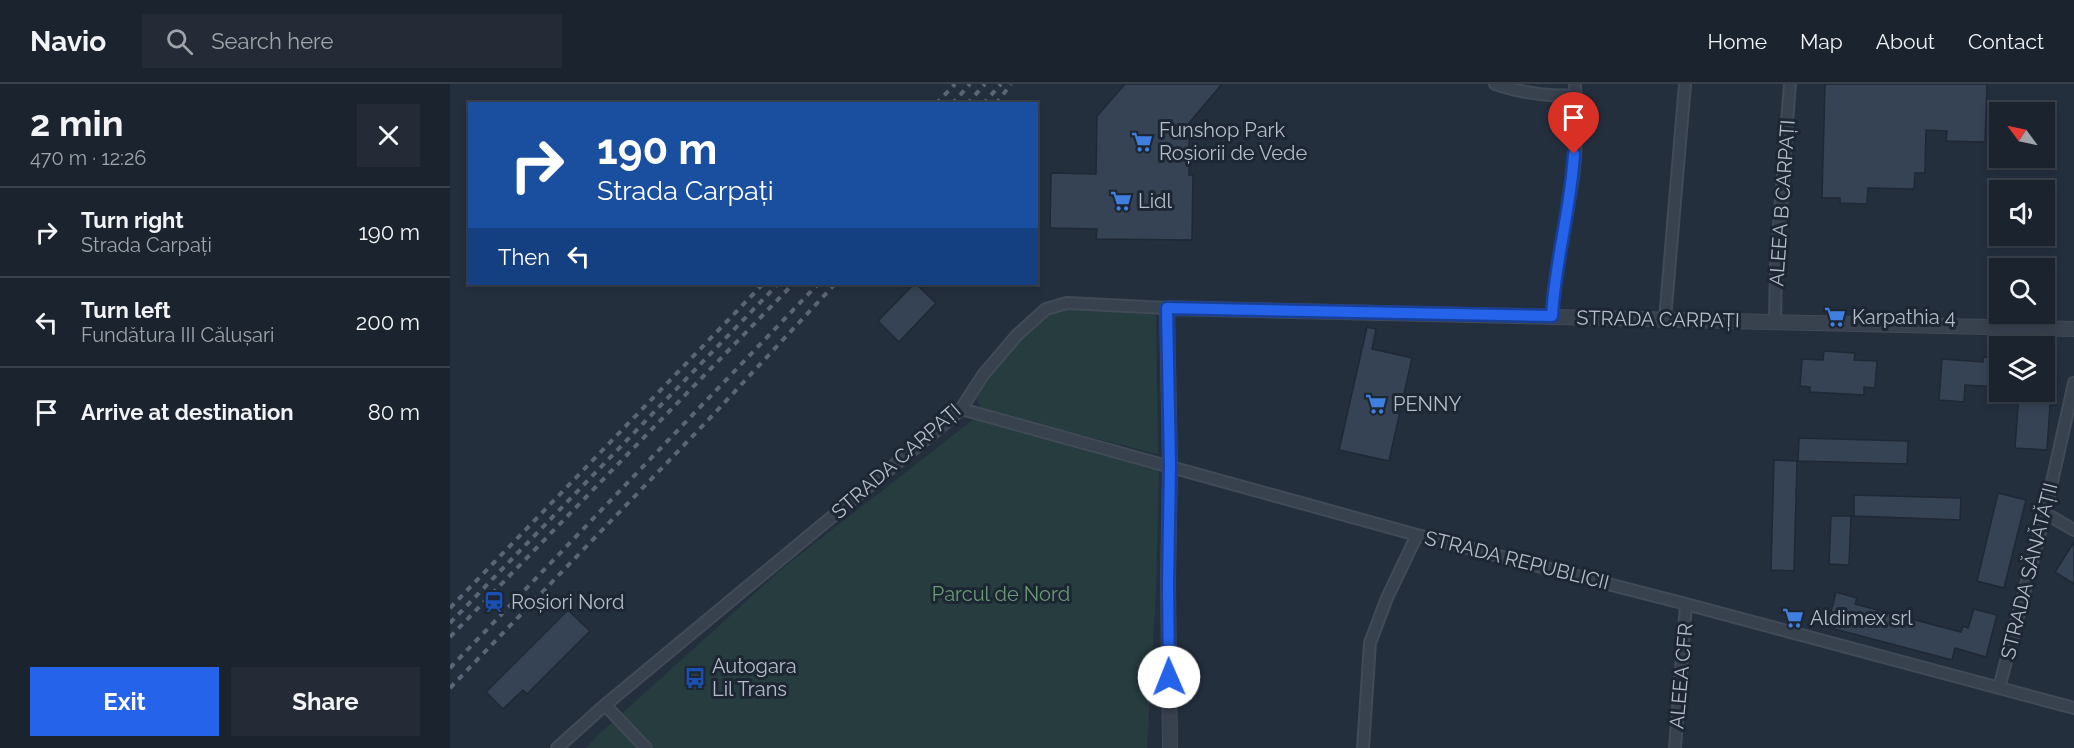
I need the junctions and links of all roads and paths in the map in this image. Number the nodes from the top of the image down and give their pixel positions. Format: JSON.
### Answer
{"nodes":[{"id":1,"x":1495,"y":84,"type":"edge"},
{"id":2,"x":1685,"y":84,"type":"edge"},
{"id":3,"x":1790,"y":84,"type":"edge"},
{"id":4,"x":1576,"y":90,"type":"edge"},
{"id":5,"x":1167,"y":308,"type":"junction"},
{"id":6,"x":1552,"y":316,"type":"junction"},
{"id":7,"x":1665,"y":319,"type":"junction"},
{"id":8,"x":1775,"y":321,"type":"junction"},
{"id":9,"x":2074,"y":329,"type":"edge"},
{"id":10,"x":2074,"y":383,"type":"edge"},
{"id":11,"x":961,"y":409,"type":"junction"},
{"id":12,"x":2071,"y":417,"type":"edge"},
{"id":13,"x":1170,"y":466,"type":"junction"},
{"id":14,"x":2045,"y":513,"type":"junction"},
{"id":15,"x":2074,"y":530,"type":"edge"},
{"id":16,"x":1417,"y":535,"type":"junction"},
{"id":17,"x":1686,"y":604,"type":"junction"},
{"id":18,"x":1999,"y":688,"type":"junction"},
{"id":19,"x":605,"y":705,"type":"junction"},
{"id":20,"x":2074,"y":708,"type":"edge"},
{"id":21,"x":557,"y":748,"type":"edge"},
{"id":22,"x":646,"y":748,"type":"edge"},
{"id":23,"x":1170,"y":748,"type":"edge"},
{"id":24,"x":1363,"y":748,"type":"edge"},
{"id":25,"x":1675,"y":748,"type":"edge"}],
"edges":[{"from":1,"to":4,"type":"street"},
{"from":2,"to":7,"type":"street"},
{"from":3,"to":8,"type":"street","name":"ALEEA B CARPAȚI"},
{"from":4,"to":6,"type":"street"},
{"from":5,"to":6,"type":"street","name":"STRADA CARPAȚI"},
{"from":5,"to":11,"type":"street","name":"STRADA CARPAȚI"},
{"from":5,"to":13,"type":"street"},
{"from":6,"to":7,"type":"street","name":"STRADA CARPAȚI"},
{"from":7,"to":8,"type":"street","name":"STRADA CARPAȚI"},
{"from":8,"to":9,"type":"street","name":"STRADA CARPAȚI"},
{"from":10,"to":12,"type":"street","name":"STRADA SĂNĂTĂȚII"},
{"from":11,"to":13,"type":"street","name":"STRADA REPUBLICII"},
{"from":11,"to":19,"type":"street","name":"STRADA CARPAȚI"},
{"from":12,"to":14,"type":"street","name":"STRADA SĂNĂTĂȚII"},
{"from":13,"to":16,"type":"street","name":"STRADA REPUBLICII"},
{"from":13,"to":23,"type":"street"},
{"from":14,"to":15,"type":"street"},
{"from":14,"to":18,"type":"street","name":"STRADA SĂNĂTĂȚII"},
{"from":16,"to":17,"type":"street","name":"STRADA REPUBLICII"},
{"from":16,"to":24,"type":"street"},
{"from":17,"to":18,"type":"street","name":"STRADA REPUBLICII"},
{"from":17,"to":25,"type":"street","name":"ALEEA CFR"},
{"from":18,"to":20,"type":"street","name":"STRADA REPUBLICII"},
{"from":19,"to":21,"type":"street","name":"STRADA CARPAȚI"},
{"from":19,"to":22,"type":"street"}]}
